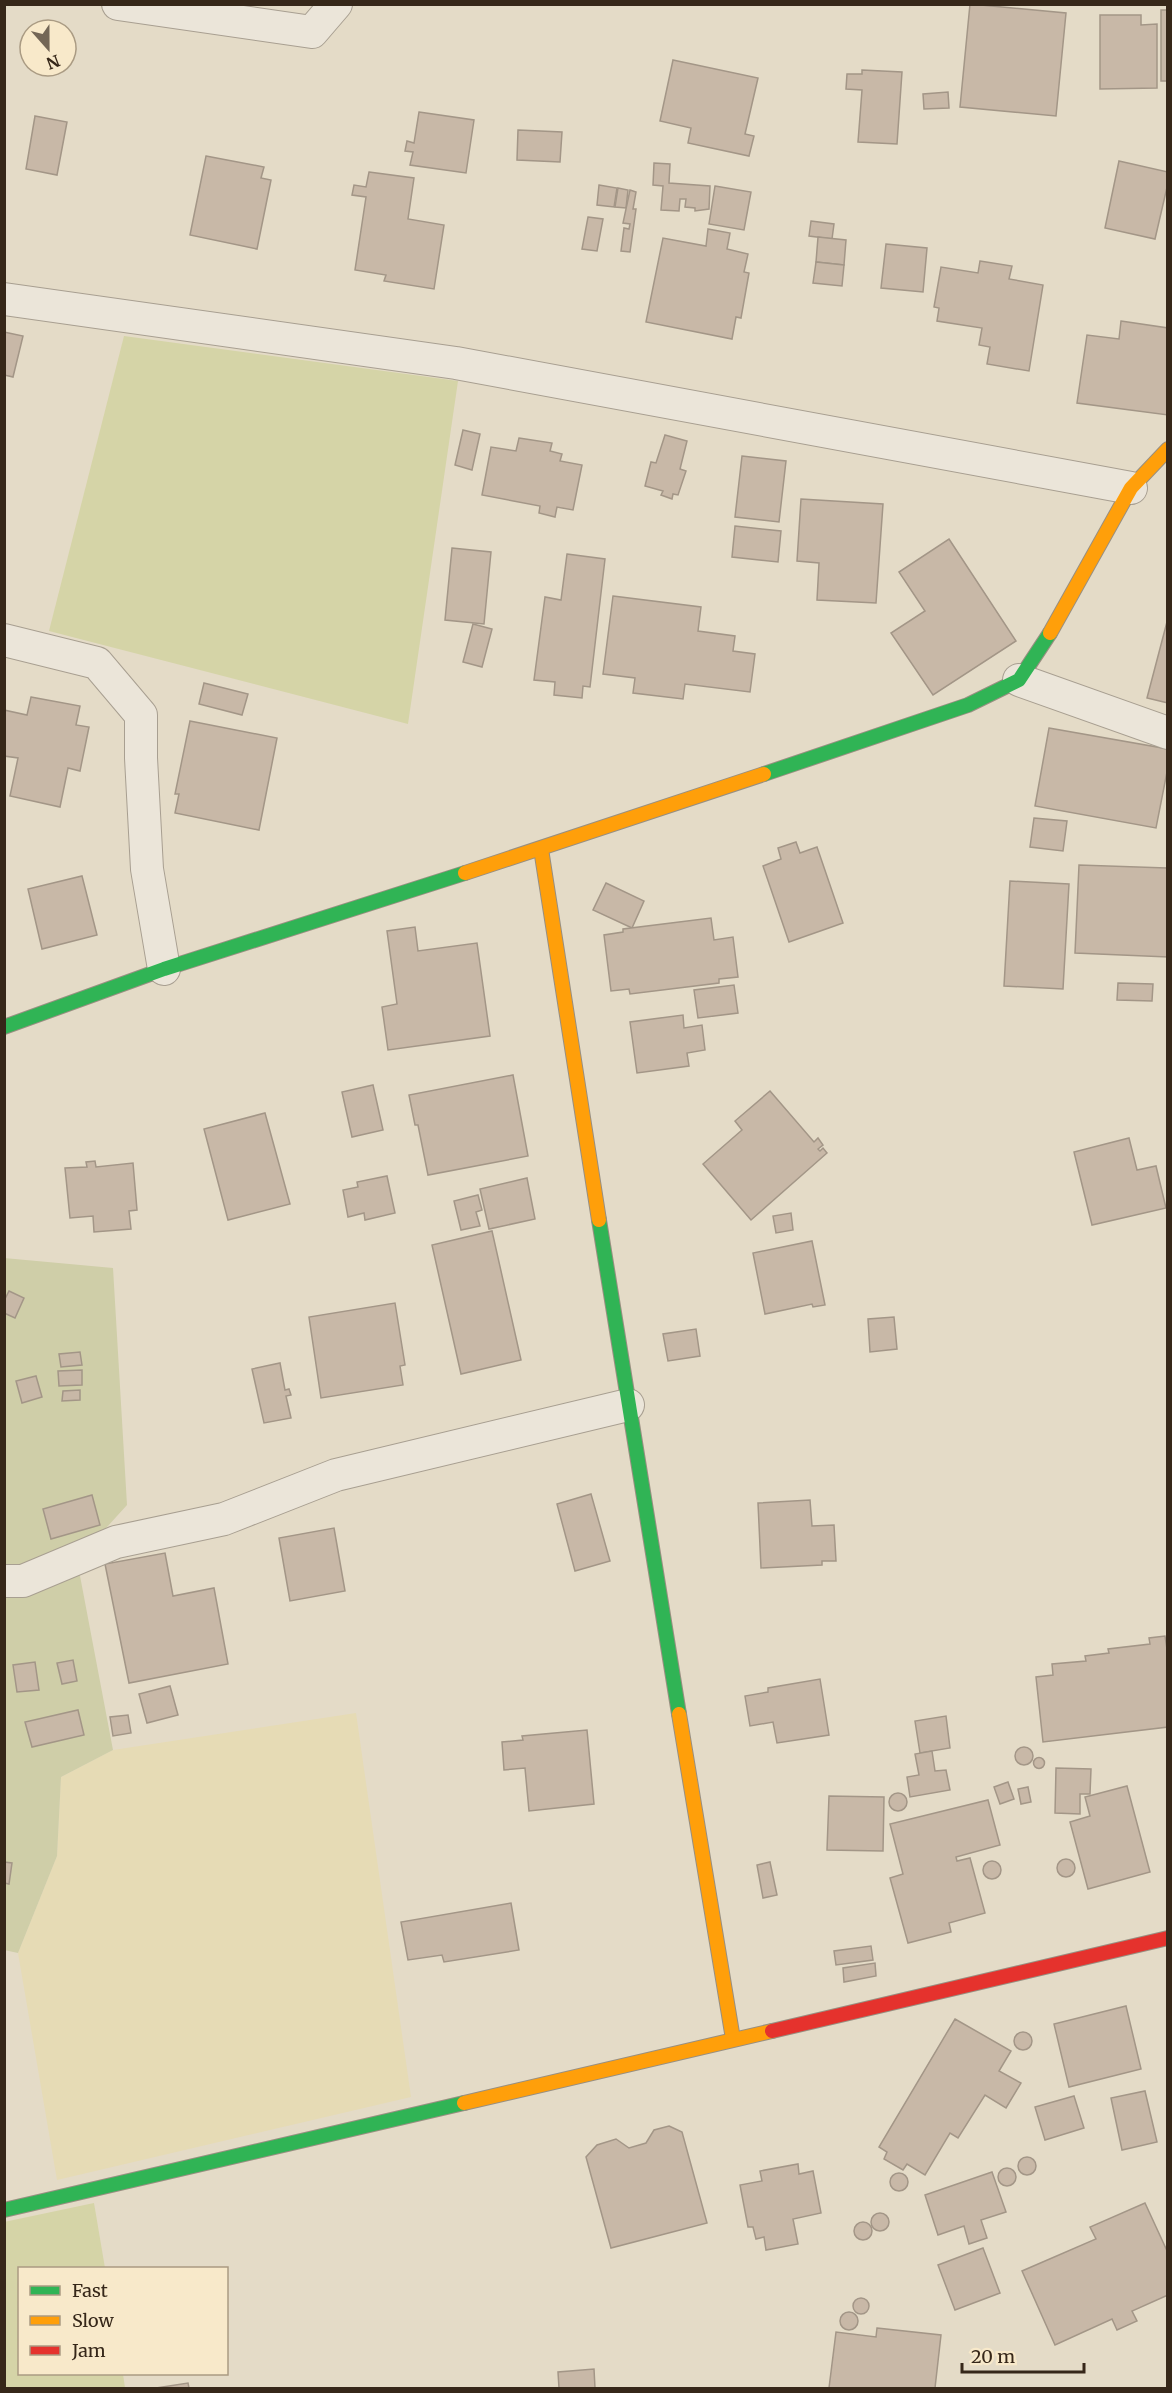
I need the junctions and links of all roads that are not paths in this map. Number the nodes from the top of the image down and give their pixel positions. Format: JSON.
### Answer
{"nodes":[{"id":1,"x":118,"y":4,"type":"edge"},
{"id":2,"x":336,"y":4,"type":"edge"},
{"id":3,"x":4,"y":299,"type":"edge"},
{"id":4,"x":1167,"y":449,"type":"edge"},
{"id":5,"x":1131,"y":488,"type":"junction"},
{"id":6,"x":4,"y":640,"type":"edge"},
{"id":7,"x":1019,"y":680,"type":"junction"},
{"id":8,"x":1167,"y":732,"type":"edge"},
{"id":9,"x":541,"y":849,"type":"junction"},
{"id":10,"x":164,"y":969,"type":"junction"},
{"id":11,"x":4,"y":1027,"type":"edge"},
{"id":12,"x":628,"y":1405,"type":"junction"},
{"id":13,"x":4,"y":1581,"type":"edge"},
{"id":14,"x":1167,"y":1938,"type":"edge"},
{"id":15,"x":733,"y":2039,"type":"junction"},
{"id":16,"x":4,"y":2210,"type":"edge"}],
"edges":[{"from":1,"to":2,"type":"street"},
{"from":3,"to":5,"type":"street"},
{"from":4,"to":5,"type":"street"},
{"from":5,"to":7,"type":"street"},
{"from":6,"to":10,"type":"street"},
{"from":7,"to":8,"type":"street"},
{"from":7,"to":9,"type":"street"},
{"from":9,"to":10,"type":"street"},
{"from":9,"to":12,"type":"street"},
{"from":10,"to":11,"type":"street"},
{"from":12,"to":13,"type":"street"},
{"from":12,"to":15,"type":"street"},
{"from":14,"to":15,"type":"street"},
{"from":15,"to":16,"type":"street"}]}
